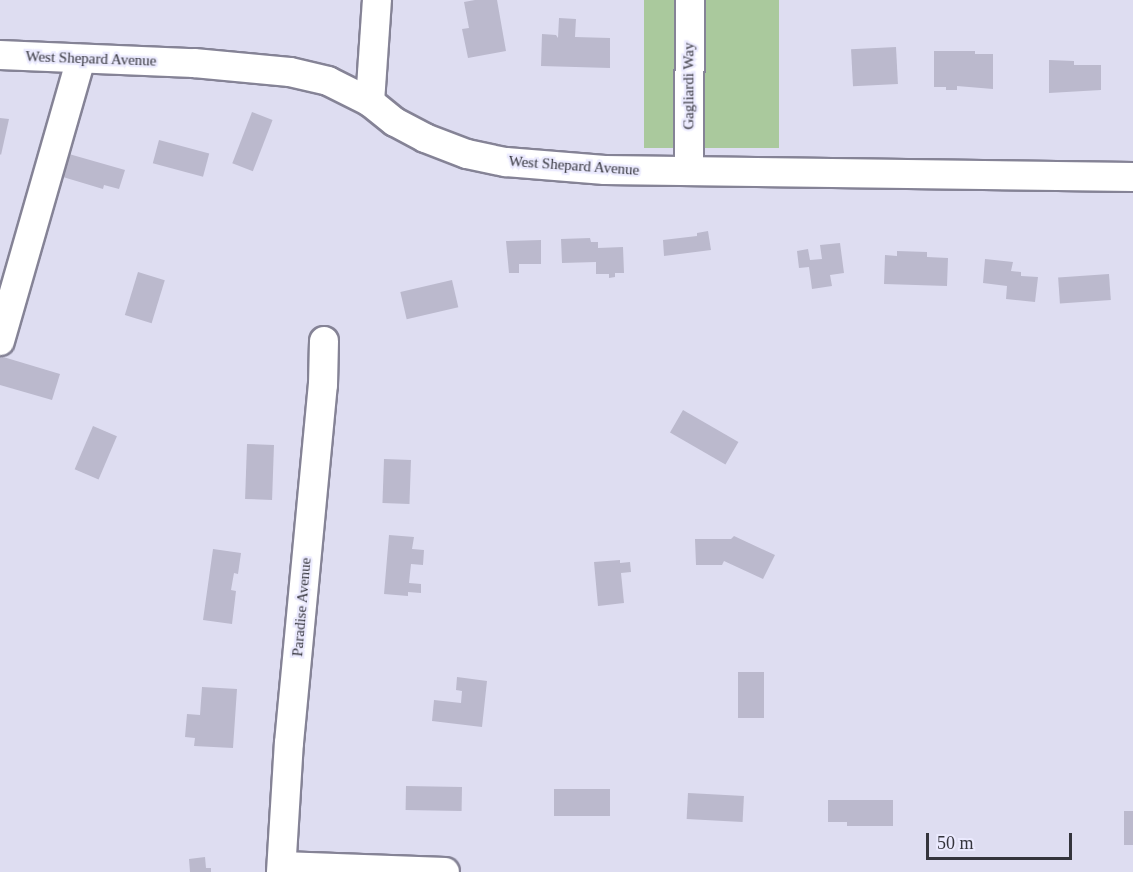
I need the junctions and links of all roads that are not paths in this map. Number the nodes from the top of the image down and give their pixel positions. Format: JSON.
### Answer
{"nodes":[{"id":1,"x":377,"y":0,"type":"edge"},
{"id":2,"x":690,"y":0,"type":"edge"},
{"id":3,"x":0,"y":55,"type":"edge"},
{"id":4,"x":81,"y":59,"type":"junction"},
{"id":5,"x":370,"y":102,"type":"junction"},
{"id":6,"x":689,"y":171,"type":"junction"},
{"id":7,"x":1133,"y":177,"type":"edge"},
{"id":8,"x":0,"y":341,"type":"edge"},
{"id":9,"x":324,"y":341,"type":"dead end"},
{"id":10,"x":281,"y":869,"type":"edge"},
{"id":11,"x":445,"y":872,"type":"edge"}],
"edges":[{"from":1,"to":5,"type":"street"},
{"from":2,"to":6,"type":"street","name":"Gagliardi Way"},
{"from":3,"to":4,"type":"street","name":"West Shepard Avenue"},
{"from":4,"to":5,"type":"street","name":"West Shepard Avenue"},
{"from":4,"to":8,"type":"street"},
{"from":5,"to":6,"type":"street","name":"West Shepard Avenue"},
{"from":6,"to":7,"type":"street","name":"West Shepard Avenue"},
{"from":9,"to":10,"type":"street","name":"Paradise Avenue"},
{"from":10,"to":11,"type":"street"}]}
